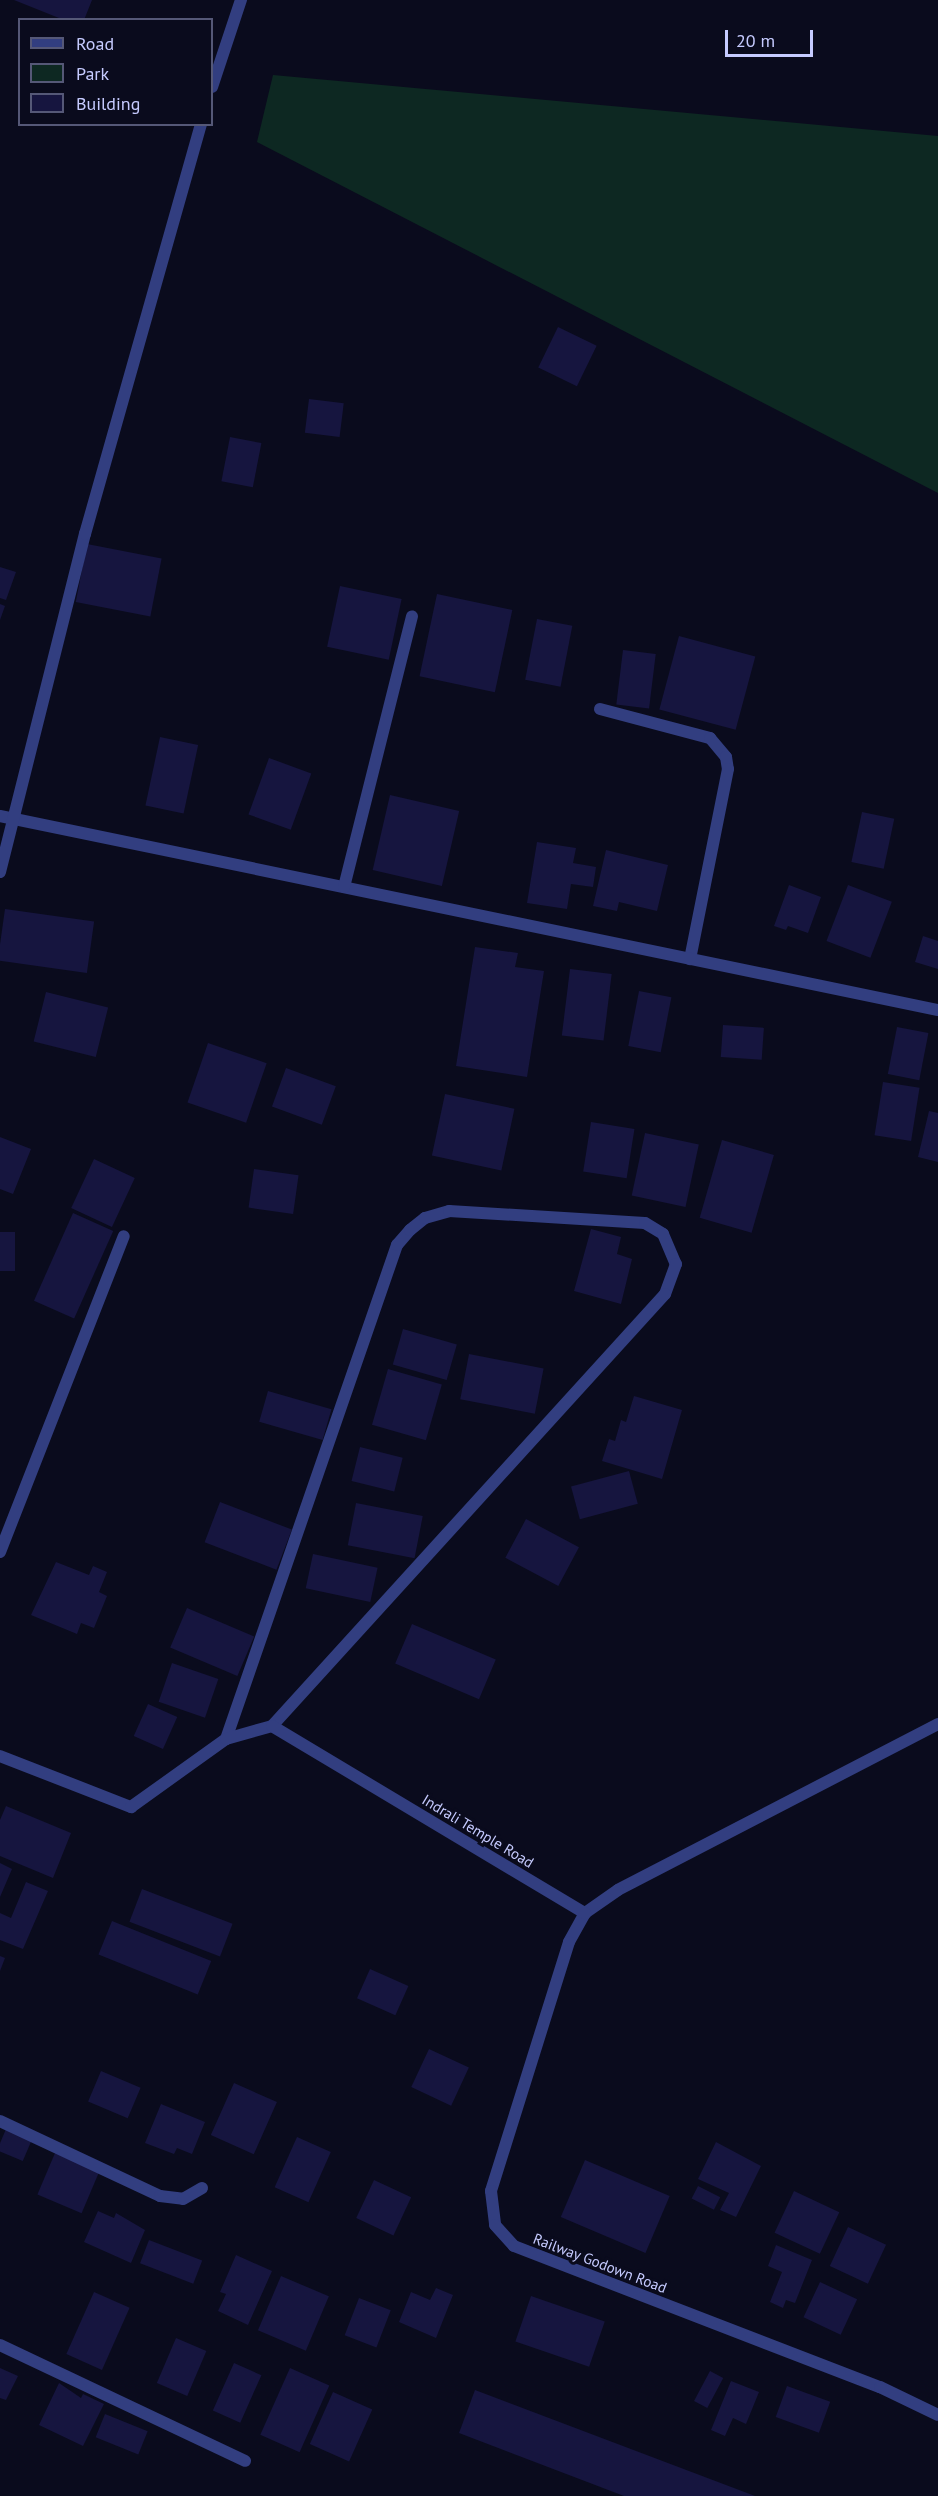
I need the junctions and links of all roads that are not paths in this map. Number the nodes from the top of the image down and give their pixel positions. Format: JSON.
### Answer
{"nodes":[{"id":1,"x":241,"y":0,"type":"edge"},
{"id":2,"x":213,"y":84,"type":"edge"},
{"id":3,"x":200,"y":126,"type":"edge"},
{"id":4,"x":412,"y":616,"type":"dead end"},
{"id":5,"x":600,"y":709,"type":"dead end"},
{"id":6,"x":6,"y":817,"type":"edge"},
{"id":7,"x":0,"y":872,"type":"edge"},
{"id":8,"x":344,"y":887,"type":"junction"},
{"id":9,"x":690,"y":959,"type":"junction"},
{"id":10,"x":938,"y":1010,"type":"edge"},
{"id":11,"x":124,"y":1236,"type":"dead end"},
{"id":12,"x":0,"y":1552,"type":"edge"},
{"id":13,"x":938,"y":1724,"type":"edge"},
{"id":14,"x":272,"y":1726,"type":"junction"},
{"id":15,"x":226,"y":1739,"type":"junction"},
{"id":16,"x":0,"y":1756,"type":"edge"},
{"id":17,"x":585,"y":1913,"type":"junction"},
{"id":18,"x":0,"y":2121,"type":"edge"},
{"id":19,"x":202,"y":2188,"type":"dead end"},
{"id":20,"x":0,"y":2345,"type":"edge"},
{"id":21,"x":938,"y":2415,"type":"edge"},
{"id":22,"x":245,"y":2461,"type":"dead end"}],
"edges":[{"from":1,"to":2,"type":"street"},
{"from":3,"to":6,"type":"street"},
{"from":4,"to":8,"type":"street"},
{"from":5,"to":9,"type":"street"},
{"from":6,"to":7,"type":"street"},
{"from":6,"to":8,"type":"street"},
{"from":8,"to":9,"type":"street"},
{"from":9,"to":10,"type":"street"},
{"from":11,"to":12,"type":"street"},
{"from":13,"to":17,"type":"street"},
{"from":14,"to":15,"type":"street"},
{"from":14,"to":15,"type":"street"},
{"from":14,"to":17,"type":"street","name":"Indrali Temple Road"},
{"from":15,"to":16,"type":"street"},
{"from":17,"to":21,"type":"street","name":"Railway Godown Road"},
{"from":18,"to":19,"type":"street"},
{"from":20,"to":22,"type":"street"}]}
